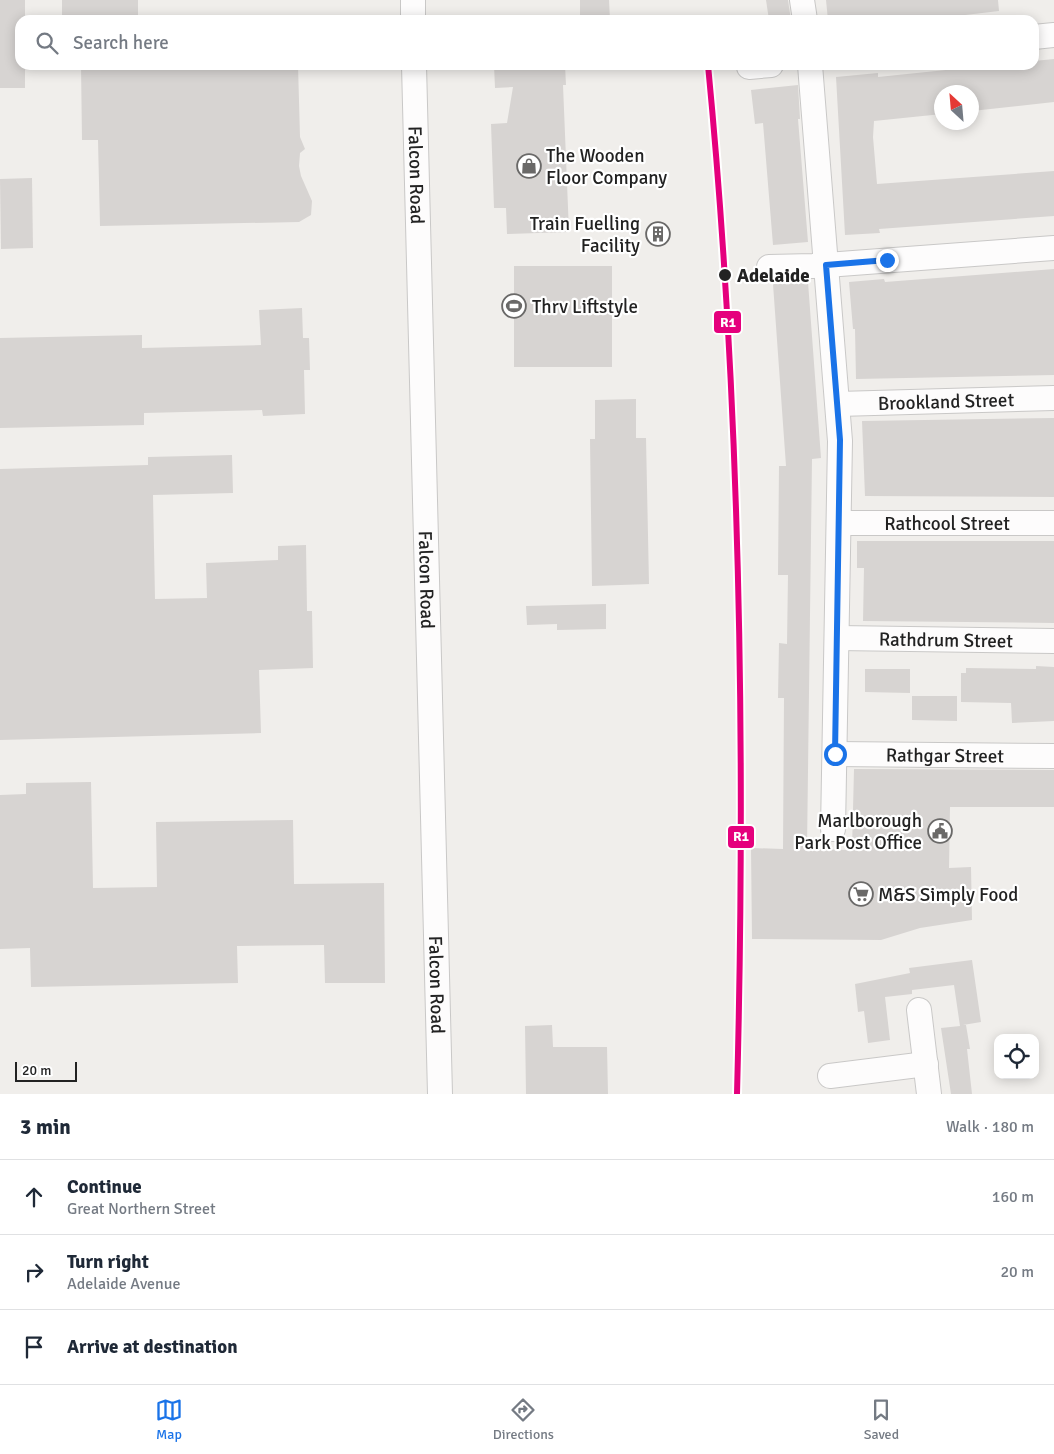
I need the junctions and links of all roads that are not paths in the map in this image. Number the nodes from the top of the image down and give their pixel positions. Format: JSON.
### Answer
{"nodes":[{"id":1,"x":412,"y":0,"type":"edge"},
{"id":2,"x":802,"y":0,"type":"edge"},
{"id":3,"x":413,"y":15,"type":"edge"},
{"id":4,"x":804,"y":15,"type":"edge"},
{"id":5,"x":1054,"y":35,"type":"edge"},
{"id":6,"x":1039,"y":36,"type":"edge"},
{"id":7,"x":414,"y":70,"type":"edge"},
{"id":8,"x":810,"y":70,"type":"edge"},
{"id":9,"x":1054,"y":248,"type":"edge"},
{"id":10,"x":826,"y":265,"type":"junction"},
{"id":11,"x":769,"y":267,"type":"dead end"},
{"id":12,"x":1054,"y":398,"type":"edge"},
{"id":13,"x":838,"y":404,"type":"junction"},
{"id":14,"x":839,"y":523,"type":"junction"},
{"id":15,"x":1054,"y":523,"type":"edge"},
{"id":16,"x":837,"y":638,"type":"junction"},
{"id":17,"x":1054,"y":641,"type":"edge"},
{"id":18,"x":835,"y":754,"type":"junction"},
{"id":19,"x":1054,"y":756,"type":"edge"},
{"id":20,"x":833,"y":829,"type":"dead end"},
{"id":21,"x":919,"y":1010,"type":"dead end"},
{"id":22,"x":926,"y":1064,"type":"junction"},
{"id":23,"x":830,"y":1076,"type":"dead end"},
{"id":24,"x":440,"y":1094,"type":"edge"},
{"id":25,"x":930,"y":1094,"type":"edge"}],
"edges":[{"from":1,"to":3,"type":"street"},
{"from":2,"to":4,"type":"street"},
{"from":5,"to":6,"type":"street"},
{"from":7,"to":24,"type":"street","name":"Falcon Road"},
{"from":8,"to":10,"type":"street"},
{"from":9,"to":10,"type":"street"},
{"from":10,"to":11,"type":"street"},
{"from":10,"to":13,"type":"street"},
{"from":12,"to":13,"type":"street","name":"Brookland Street"},
{"from":13,"to":14,"type":"street"},
{"from":14,"to":15,"type":"street","name":"Rathcool Street"},
{"from":14,"to":16,"type":"street"},
{"from":16,"to":17,"type":"street","name":"Rathdrum Street"},
{"from":16,"to":18,"type":"street"},
{"from":18,"to":19,"type":"street","name":"Rathgar Street"},
{"from":18,"to":20,"type":"street"},
{"from":21,"to":22,"type":"street"},
{"from":22,"to":23,"type":"street"},
{"from":22,"to":25,"type":"street"}]}
